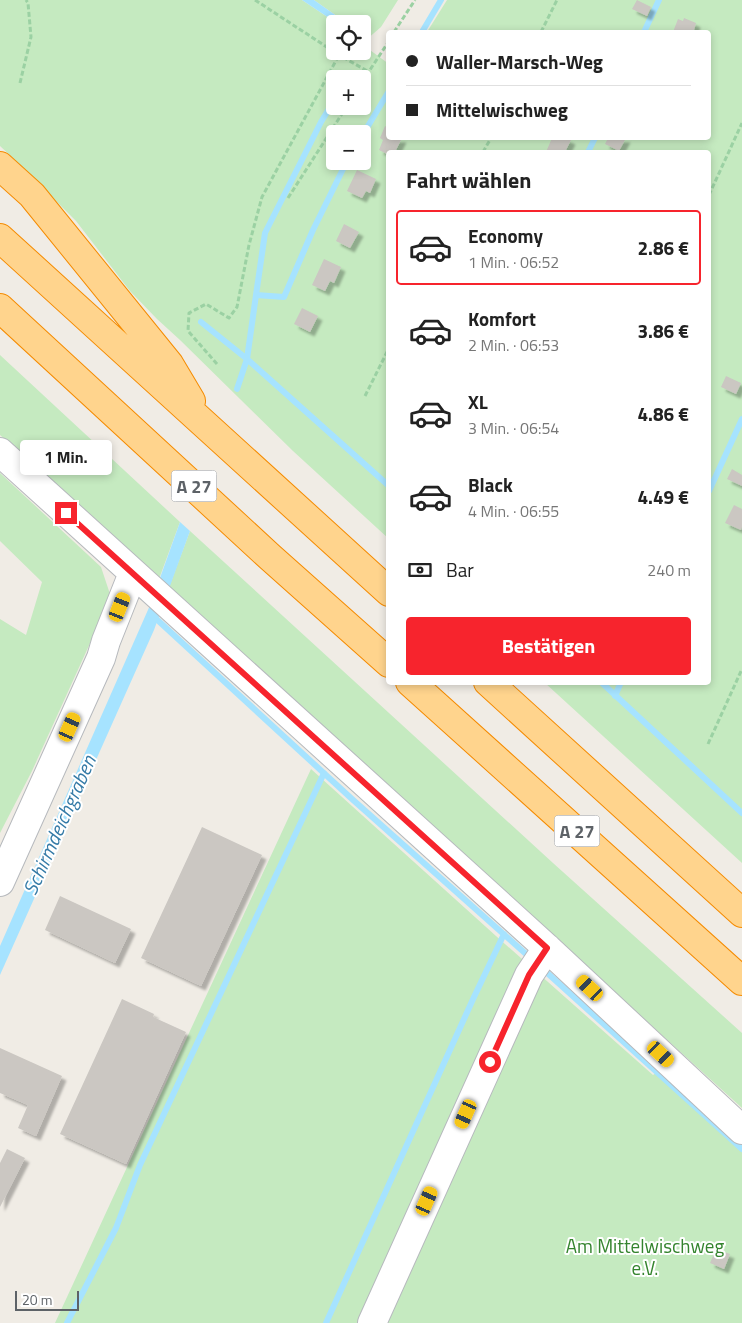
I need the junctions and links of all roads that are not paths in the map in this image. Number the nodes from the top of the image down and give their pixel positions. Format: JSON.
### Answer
{"nodes":[{"id":1,"x":0,"y":166,"type":"edge"},
{"id":2,"x":0,"y":238,"type":"edge"},
{"id":3,"x":0,"y":308,"type":"edge"},
{"id":4,"x":205,"y":426,"type":"junction"},
{"id":5,"x":0,"y":452,"type":"edge"},
{"id":6,"x":150,"y":589,"type":"junction"},
{"id":7,"x":386,"y":589,"type":"edge"},
{"id":8,"x":386,"y":660,"type":"edge"},
{"id":9,"x":413,"y":685,"type":"edge"},
{"id":10,"x":491,"y":685,"type":"edge"},
{"id":11,"x":0,"y":882,"type":"edge"},
{"id":12,"x":742,"y":913,"type":"edge"},
{"id":13,"x":547,"y":948,"type":"junction"},
{"id":14,"x":742,"y":981,"type":"edge"},
{"id":15,"x":742,"y":1130,"type":"edge"},
{"id":16,"x":372,"y":1323,"type":"edge"}],
"edges":[{"from":1,"to":4,"type":"highway"},
{"from":2,"to":4,"type":"highway","number":"A 27"},
{"from":3,"to":8,"type":"highway","number":"A 27"},
{"from":4,"to":7,"type":"highway","number":"A 27"},
{"from":5,"to":6,"type":"street"},
{"from":6,"to":11,"type":"street"},
{"from":6,"to":13,"type":"street"},
{"from":9,"to":14,"type":"highway","number":"A 27"},
{"from":10,"to":12,"type":"highway","number":"A 27"},
{"from":13,"to":15,"type":"street"},
{"from":13,"to":16,"type":"street"}]}
